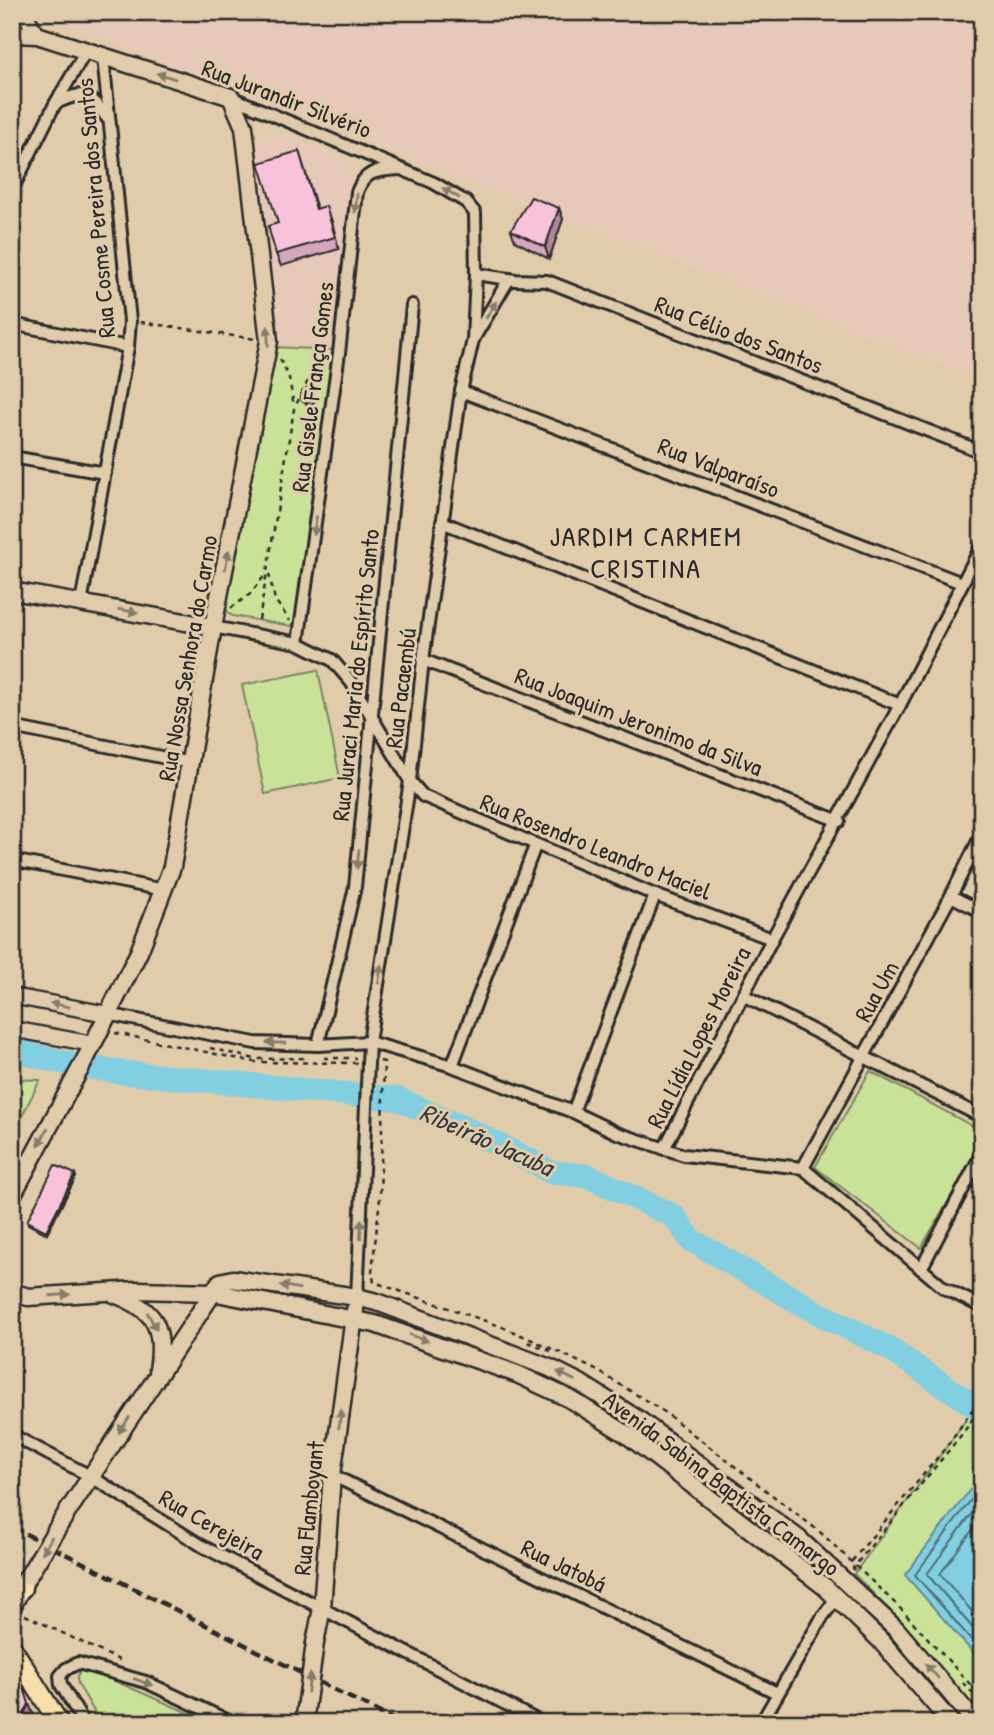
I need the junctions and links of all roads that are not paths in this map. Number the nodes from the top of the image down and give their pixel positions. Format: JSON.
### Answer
{"nodes":[{"id":1,"x":24,"y":12,"type":"edge"},
{"id":2,"x":12,"y":34,"type":"edge"},
{"id":3,"x":37,"y":35,"type":"junction"},
{"id":4,"x":86,"y":51,"type":"junction"},
{"id":5,"x":103,"y":57,"type":"junction"},
{"id":6,"x":231,"y":97,"type":"junction"},
{"id":7,"x":55,"y":104,"type":"junction"},
{"id":8,"x":108,"y":120,"type":"junction"},
{"id":9,"x":403,"y":169,"type":"junction"},
{"id":10,"x":12,"y":190,"type":"edge"},
{"id":11,"x":476,"y":274,"type":"junction"},
{"id":12,"x":509,"y":279,"type":"junction"},
{"id":13,"x":412,"y":305,"type":"dead end"},
{"id":14,"x":12,"y":324,"type":"edge"},
{"id":15,"x":473,"y":340,"type":"junction"},
{"id":16,"x":128,"y":347,"type":"junction"},
{"id":17,"x":461,"y":391,"type":"junction"},
{"id":18,"x":982,"y":452,"type":"edge"},
{"id":19,"x":12,"y":457,"type":"edge"},
{"id":20,"x":105,"y":473,"type":"junction"},
{"id":21,"x":442,"y":522,"type":"junction"},
{"id":22,"x":982,"y":545,"type":"edge"},
{"id":23,"x":961,"y":583,"type":"junction"},
{"id":24,"x":12,"y":591,"type":"edge"},
{"id":25,"x":81,"y":603,"type":"junction"},
{"id":26,"x":184,"y":621,"type":"junction"},
{"id":27,"x":214,"y":627,"type":"junction"},
{"id":28,"x":298,"y":643,"type":"junction"},
{"id":29,"x":209,"y":656,"type":"junction"},
{"id":30,"x":423,"y":660,"type":"junction"},
{"id":31,"x":900,"y":705,"type":"junction"},
{"id":32,"x":372,"y":718,"type":"junction"},
{"id":33,"x":12,"y":727,"type":"edge"},
{"id":34,"x":191,"y":763,"type":"junction"},
{"id":35,"x":410,"y":781,"type":"junction"},
{"id":36,"x":839,"y":821,"type":"junction"},
{"id":37,"x":982,"y":833,"type":"edge"},
{"id":38,"x":536,"y":846,"type":"junction"},
{"id":39,"x":12,"y":860,"type":"edge"},
{"id":40,"x":164,"y":890,"type":"junction"},
{"id":41,"x":655,"y":895,"type":"junction"},
{"id":42,"x":951,"y":896,"type":"junction"},
{"id":43,"x":982,"y":912,"type":"edge"},
{"id":44,"x":772,"y":939,"type":"junction"},
{"id":45,"x":12,"y":996,"type":"edge"},
{"id":46,"x":745,"y":996,"type":"junction"},
{"id":47,"x":107,"y":1014,"type":"junction"},
{"id":48,"x":12,"y":1029,"type":"edge"},
{"id":49,"x":369,"y":1042,"type":"junction"},
{"id":50,"x":318,"y":1045,"type":"junction"},
{"id":51,"x":90,"y":1049,"type":"junction"},
{"id":52,"x":864,"y":1056,"type":"junction"},
{"id":53,"x":452,"y":1066,"type":"junction"},
{"id":54,"x":573,"y":1112,"type":"junction"},
{"id":55,"x":982,"y":1116,"type":"edge"},
{"id":56,"x":664,"y":1149,"type":"junction"},
{"id":57,"x":982,"y":1153,"type":"edge"},
{"id":58,"x":803,"y":1168,"type":"junction"},
{"id":59,"x":12,"y":1196,"type":"edge"},
{"id":60,"x":921,"y":1269,"type":"junction"},
{"id":61,"x":12,"y":1292,"type":"edge"},
{"id":62,"x":109,"y":1292,"type":"junction"},
{"id":63,"x":212,"y":1292,"type":"junction"},
{"id":64,"x":357,"y":1297,"type":"junction"},
{"id":65,"x":20,"y":1298,"type":"edge"},
{"id":66,"x":982,"y":1307,"type":"edge"},
{"id":67,"x":354,"y":1320,"type":"junction"},
{"id":68,"x":158,"y":1373,"type":"junction"},
{"id":69,"x":12,"y":1435,"type":"edge"},
{"id":70,"x":332,"y":1475,"type":"junction"},
{"id":71,"x":90,"y":1476,"type":"junction"},
{"id":72,"x":20,"y":1584,"type":"edge"},
{"id":73,"x":836,"y":1599,"type":"junction"},
{"id":74,"x":12,"y":1606,"type":"edge"},
{"id":75,"x":321,"y":1608,"type":"junction"},
{"id":76,"x":12,"y":1648,"type":"edge"},
{"id":77,"x":777,"y":1693,"type":"junction"},
{"id":78,"x":59,"y":1723,"type":"edge"},
{"id":79,"x":84,"y":1723,"type":"edge"},
{"id":80,"x":233,"y":1723,"type":"edge"},
{"id":81,"x":304,"y":1723,"type":"edge"},
{"id":82,"x":542,"y":1723,"type":"edge"},
{"id":83,"x":761,"y":1723,"type":"edge"},
{"id":84,"x":951,"y":1723,"type":"edge"},
{"id":85,"x":976,"y":1723,"type":"edge"}],
"edges":[{"from":1,"to":3,"type":"street"},
{"from":2,"to":3,"type":"main road","name":"Rua Jurandir Silvério"},
{"from":3,"to":4,"type":"main road","name":"Rua Jurandir Silvério"},
{"from":4,"to":5,"type":"main road","name":"Rua Jurandir Silvério"},
{"from":4,"to":7,"type":"street"},
{"from":6,"to":5,"type":"main road","name":"Rua Jurandir Silvério","one_way":true},
{"from":5,"to":8,"type":"street","name":"Rua Cosme Pereira dos Santos"},
{"from":6,"to":9,"type":"street","name":"Rua Jurandir Silvério"},
{"from":27,"to":6,"type":"main road","name":"Rua Nossa Senhora do Carmo","one_way":true},
{"from":7,"to":8,"type":"street"},
{"from":7,"to":10,"type":"street"},
{"from":8,"to":16,"type":"street","name":"Rua Cosme Pereira dos Santos"},
{"from":11,"to":9,"type":"street","name":"Rua Jurandir Silvério","one_way":true},
{"from":9,"to":28,"type":"street","name":"Rua Gisele França Gomes","one_way":true},
{"from":11,"to":12,"type":"street","name":"Rua Célio dos Santos"},
{"from":11,"to":15,"type":"street","name":"Rua Pacaembú"},
{"from":15,"to":12,"type":"street","name":"Rua Pacaembú","one_way":true},
{"from":12,"to":18,"type":"street","name":"Rua Célio dos Santos"},
{"from":13,"to":32,"type":"street","name":"Rua Juraci Maria do Espírito Santo"},
{"from":14,"to":16,"type":"street"},
{"from":15,"to":17,"type":"street","name":"Rua Pacaembú"},
{"from":16,"to":20,"type":"street","name":"Rua Cosme Pereira dos Santos"},
{"from":17,"to":21,"type":"street","name":"Rua Pacaembú"},
{"from":17,"to":23,"type":"street","name":"Rua Valparaíso"},
{"from":19,"to":20,"type":"street"},
{"from":20,"to":25,"type":"street","name":"Rua Cosme Pereira dos Santos"},
{"from":21,"to":30,"type":"street","name":"Rua Pacaembú"},
{"from":21,"to":31,"type":"street"},
{"from":22,"to":23,"type":"street","name":"Rua Lídia Lopes Moreira"},
{"from":23,"to":31,"type":"street","name":"Rua Lídia Lopes Moreira"},
{"from":24,"to":25,"type":"main road"},
{"from":25,"to":26,"type":"main road","one_way":true},
{"from":26,"to":27,"type":"main road"},
{"from":26,"to":29,"type":"main road"},
{"from":27,"to":28,"type":"street"},
{"from":27,"to":29,"type":"main road","name":"Rua Nossa Senhora do Carmo"},
{"from":28,"to":32,"type":"street"},
{"from":29,"to":34,"type":"main road","name":"Rua Nossa Senhora do Carmo"},
{"from":30,"to":35,"type":"street","name":"Rua Pacaembú"},
{"from":30,"to":36,"type":"street","name":"Rua Joaquim Jeronimo da Silva"},
{"from":31,"to":36,"type":"street","name":"Rua Lídia Lopes Moreira"},
{"from":32,"to":35,"type":"street"},
{"from":32,"to":50,"type":"street","name":"Rua Juraci Maria do Espírito Santo","one_way":true},
{"from":33,"to":34,"type":"street"},
{"from":34,"to":40,"type":"main road","name":"Rua Nossa Senhora do Carmo"},
{"from":35,"to":38,"type":"street","name":"Rua Rosendro Leandro Maciel"},
{"from":49,"to":35,"type":"street","name":"Rua Pacaembú","one_way":true},
{"from":36,"to":44,"type":"street","name":"Rua Lídia Lopes Moreira"},
{"from":37,"to":42,"type":"street","name":"Rua Um"},
{"from":38,"to":41,"type":"street","name":"Rua Rosendro Leandro Maciel"},
{"from":38,"to":53,"type":"street"},
{"from":39,"to":40,"type":"street"},
{"from":40,"to":47,"type":"main road","name":"Rua Nossa Senhora do Carmo"},
{"from":41,"to":44,"type":"street","name":"Rua Rosendro Leandro Maciel"},
{"from":41,"to":54,"type":"street"},
{"from":42,"to":43,"type":"street"},
{"from":42,"to":52,"type":"street","name":"Rua Um"},
{"from":44,"to":46,"type":"street","name":"Rua Lídia Lopes Moreira"},
{"from":47,"to":45,"type":"street","one_way":true},
{"from":46,"to":52,"type":"street"},
{"from":46,"to":56,"type":"street","name":"Rua Lídia Lopes Moreira"},
{"from":50,"to":47,"type":"street","name":"Rua Lídia Lopes Moreira","one_way":true},
{"from":47,"to":51,"type":"main road","name":"Rua Nossa Senhora do Carmo"},
{"from":48,"to":51,"type":"street"},
{"from":49,"to":50,"type":"street","name":"Rua Lídia Lopes Moreira"},
{"from":49,"to":53,"type":"street","name":"Rua Lídia Lopes Moreira"},
{"from":64,"to":49,"type":"street","name":"Rua Pacaembú","one_way":true},
{"from":51,"to":59,"type":"main road","name":"Rua Nossa Senhora do Carmo","one_way":true},
{"from":52,"to":55,"type":"street"},
{"from":52,"to":58,"type":"street","name":"Rua Um"},
{"from":53,"to":54,"type":"street","name":"Rua Lídia Lopes Moreira"},
{"from":54,"to":56,"type":"street","name":"Rua Lídia Lopes Moreira"},
{"from":56,"to":58,"type":"street"},
{"from":57,"to":60,"type":"street"},
{"from":58,"to":60,"type":"street"},
{"from":60,"to":66,"type":"street"},
{"from":61,"to":65,"type":"main road"},
{"from":62,"to":63,"type":"main road"},
{"from":65,"to":62,"type":"main road","one_way":true},
{"from":62,"to":68,"type":"main road","one_way":true},
{"from":64,"to":63,"type":"main road","name":"Avenida Sabina Baptista Camargo","one_way":true},
{"from":63,"to":67,"type":"main road","name":"Avenida Sabina Baptista Camargo"},
{"from":63,"to":68,"type":"main road"},
{"from":64,"to":67,"type":"main road","name":"Rua Flamboyant"},
{"from":85,"to":64,"type":"main road","name":"Avenida Sabina Baptista Camargo","one_way":true},
{"from":70,"to":67,"type":"main road","name":"Rua Flamboyant","one_way":true},
{"from":67,"to":73,"type":"main road","name":"Avenida Sabina Baptista Camargo","one_way":true},
{"from":68,"to":71,"type":"main road","one_way":true},
{"from":69,"to":71,"type":"street","name":"Rua Cerejeira"},
{"from":70,"to":75,"type":"main road","name":"Rua Flamboyant"},
{"from":70,"to":77,"type":"street","name":"Rua Jatobá"},
{"from":71,"to":72,"type":"main road","one_way":true,"bridge":true},
{"from":71,"to":75,"type":"street","name":"Rua Cerejeira"},
{"from":72,"to":74,"type":"main road"},
{"from":73,"to":77,"type":"street"},
{"from":73,"to":84,"type":"main road","name":"Avenida Sabina Baptista Camargo"},
{"from":81,"to":75,"type":"main road","name":"Rua Flamboyant","one_way":true,"bridge":true},
{"from":75,"to":82,"type":"street","name":"Rua Cerejeira"},
{"from":76,"to":78,"type":"main road"},
{"from":77,"to":83,"type":"street"},
{"from":79,"to":80,"type":"street","one_way":true}]}
